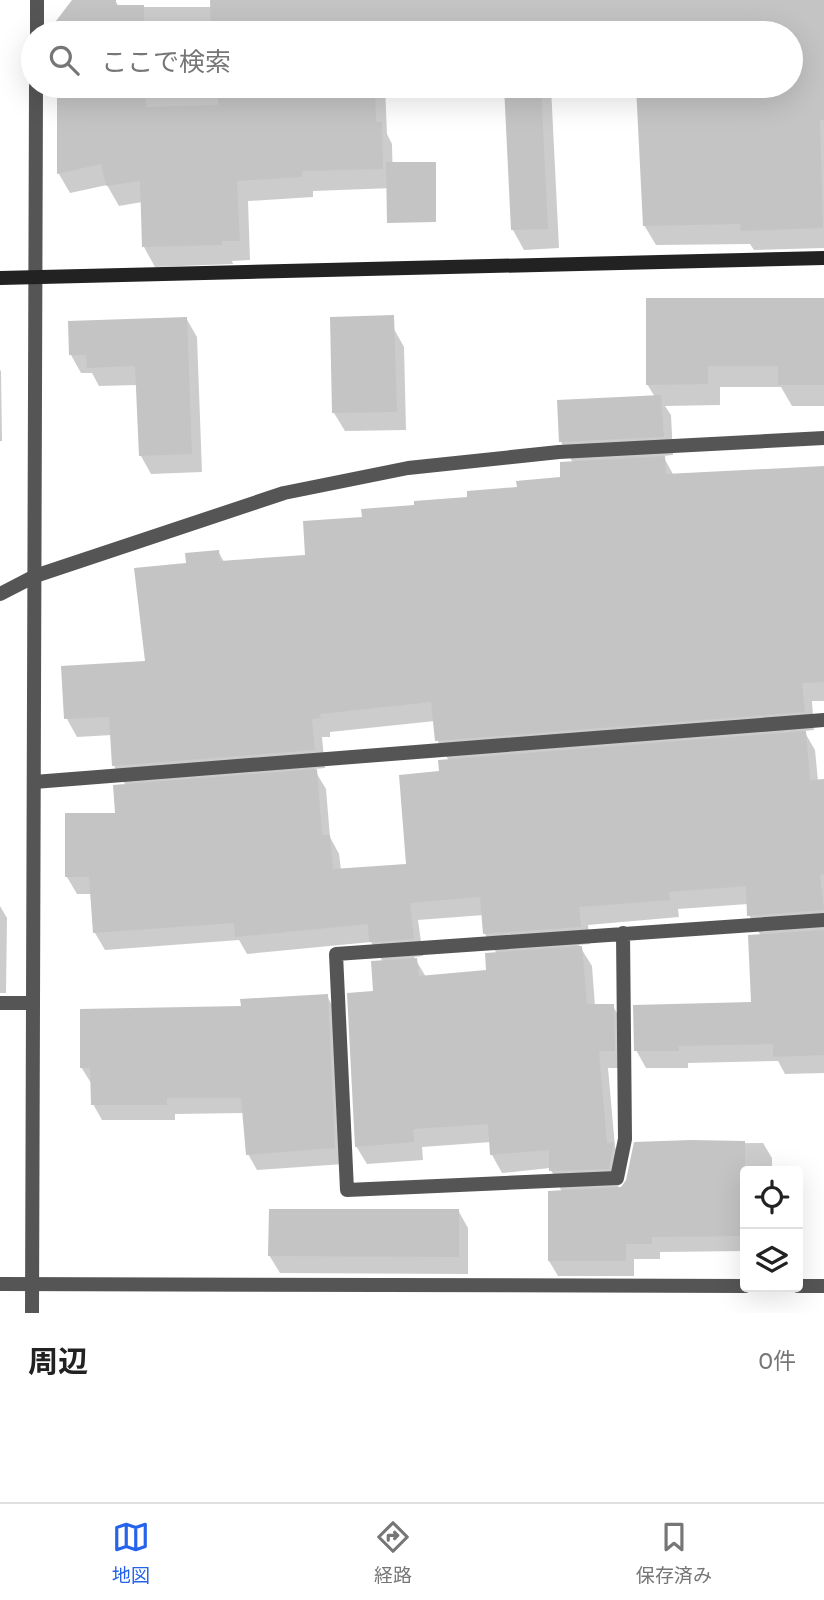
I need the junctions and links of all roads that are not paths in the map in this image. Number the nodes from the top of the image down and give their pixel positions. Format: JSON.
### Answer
{"nodes":[{"id":1,"x":37,"y":0,"type":"edge"},
{"id":2,"x":37,"y":21,"type":"edge"},
{"id":3,"x":36,"y":98,"type":"edge"},
{"id":4,"x":824,"y":258,"type":"edge"},
{"id":5,"x":36,"y":276,"type":"junction"},
{"id":6,"x":0,"y":278,"type":"edge"},
{"id":7,"x":824,"y":438,"type":"edge"},
{"id":8,"x":36,"y":576,"type":"junction"},
{"id":9,"x":0,"y":594,"type":"edge"},
{"id":10,"x":824,"y":720,"type":"edge"},
{"id":11,"x":34,"y":782,"type":"junction"},
{"id":12,"x":824,"y":920,"type":"edge"},
{"id":13,"x":624,"y":933,"type":"junction"},
{"id":14,"x":0,"y":1003,"type":"edge"},
{"id":15,"x":33,"y":1003,"type":"junction"},
{"id":16,"x":0,"y":1284,"type":"edge"},
{"id":17,"x":32,"y":1285,"type":"junction"},
{"id":18,"x":740,"y":1286,"type":"edge"},
{"id":19,"x":803,"y":1286,"type":"edge"},
{"id":20,"x":824,"y":1286,"type":"edge"},
{"id":21,"x":33,"y":1313,"type":"edge"}],
"edges":[{"from":1,"to":2,"type":"street"},
{"from":3,"to":5,"type":"street"},
{"from":4,"to":5,"type":"street"},
{"from":5,"to":6,"type":"street"},
{"from":5,"to":8,"type":"street"},
{"from":7,"to":8,"type":"street"},
{"from":8,"to":9,"type":"street"},
{"from":8,"to":11,"type":"street"},
{"from":10,"to":11,"type":"street"},
{"from":11,"to":15,"type":"street"},
{"from":12,"to":13,"type":"street"},
{"from":13,"to":13,"type":"street"},
{"from":14,"to":15,"type":"street"},
{"from":15,"to":17,"type":"street"},
{"from":16,"to":17,"type":"street"},
{"from":17,"to":18,"type":"street"},
{"from":17,"to":21,"type":"street"},
{"from":19,"to":20,"type":"street"}]}
